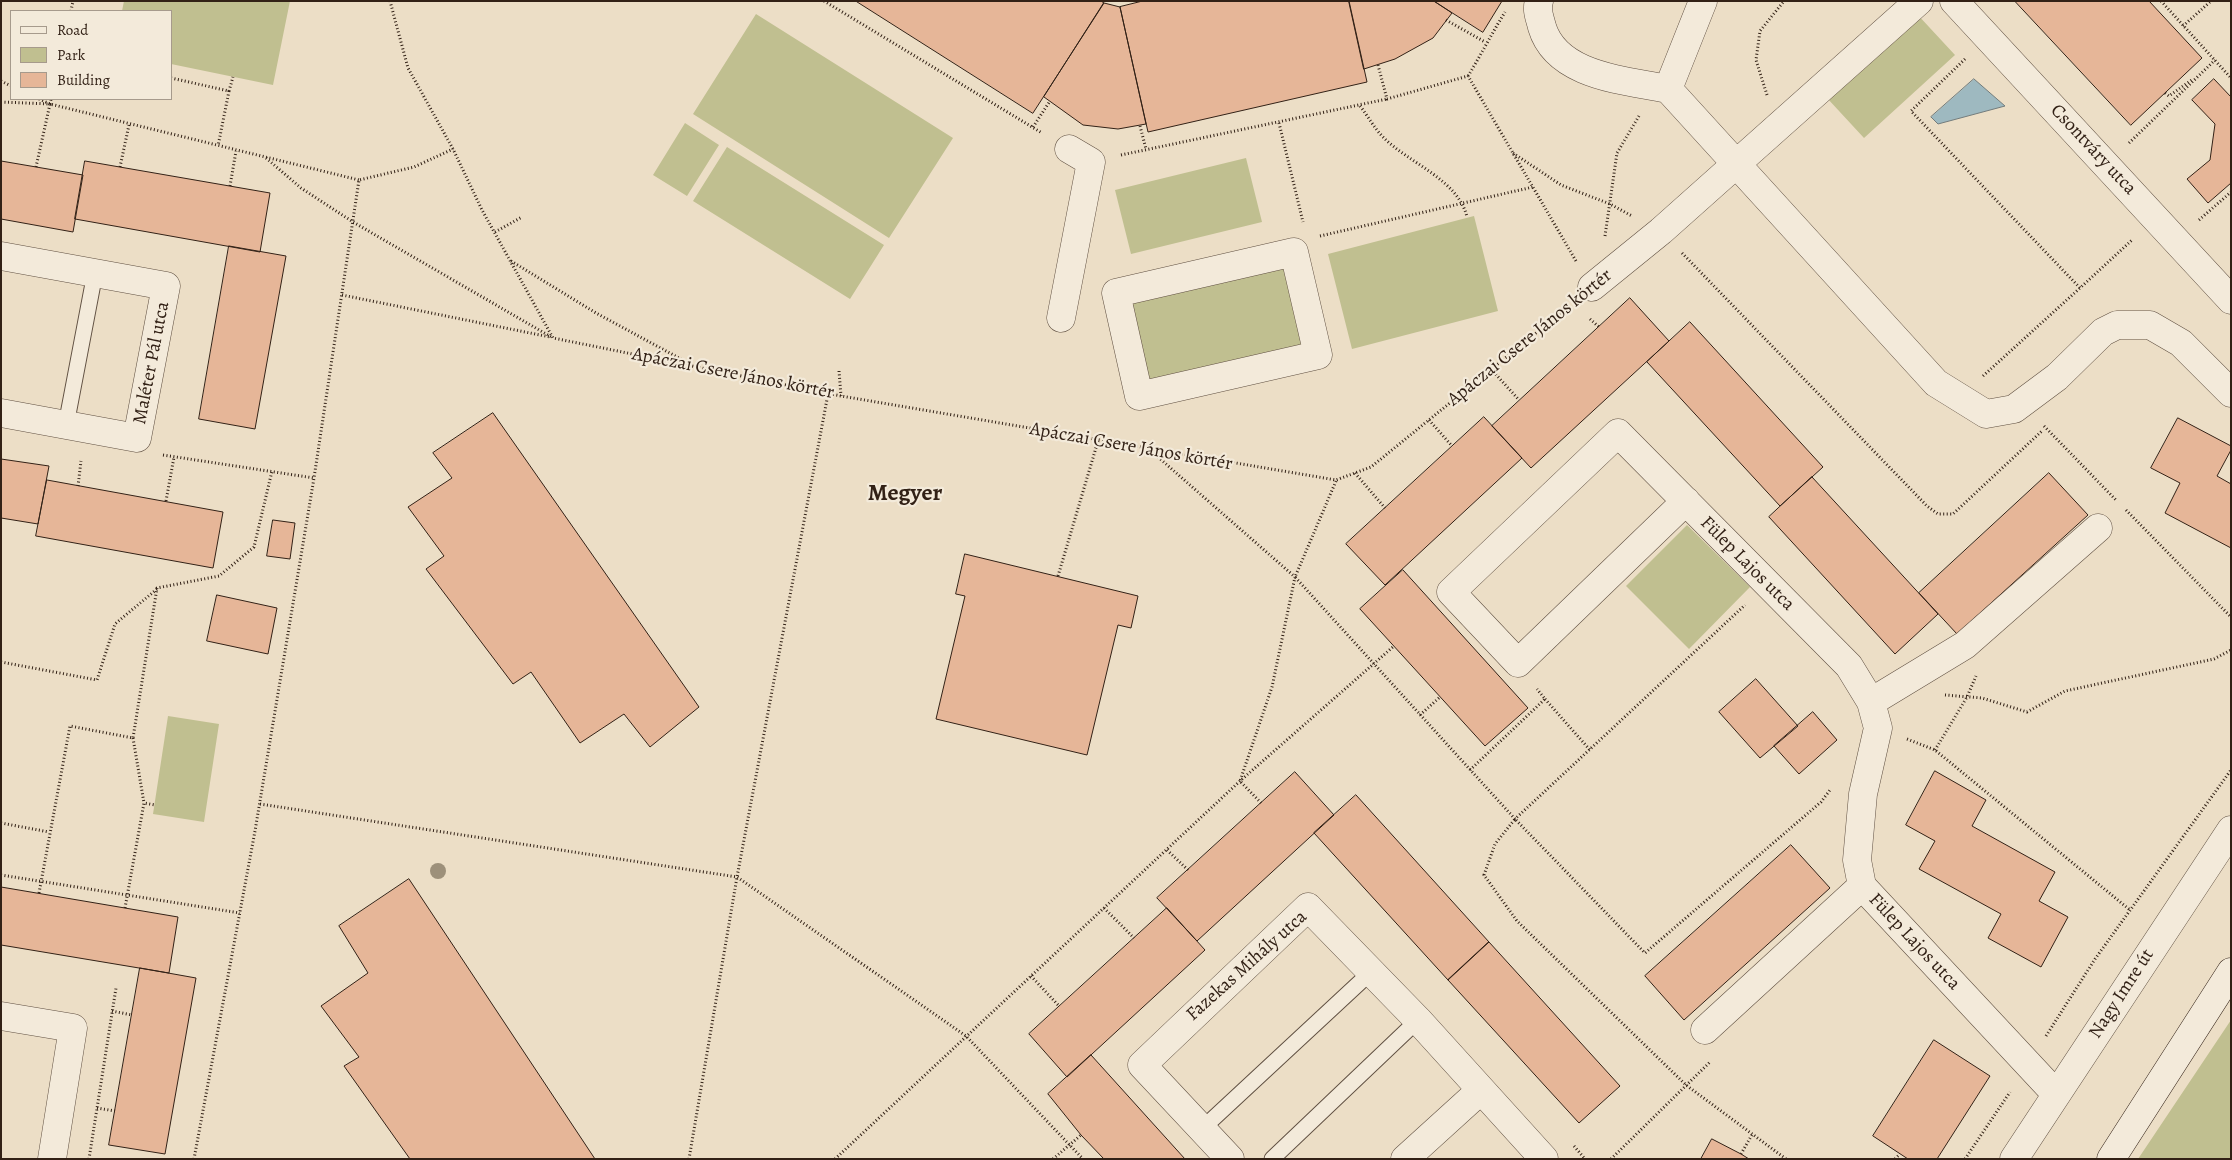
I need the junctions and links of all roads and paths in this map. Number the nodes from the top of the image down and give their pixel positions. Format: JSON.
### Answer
{"nodes":[{"id":1,"x":390,"y":1,"type":"edge"},
{"id":2,"x":824,"y":1,"type":"edge"},
{"id":3,"x":1539,"y":1,"type":"edge"},
{"id":4,"x":1703,"y":1,"type":"edge"},
{"id":5,"x":1784,"y":1,"type":"edge"},
{"id":6,"x":1919,"y":1,"type":"edge"},
{"id":7,"x":1954,"y":1,"type":"edge"},
{"id":8,"x":2161,"y":1,"type":"edge"},
{"id":9,"x":2211,"y":1,"type":"edge"},
{"id":10,"x":1508,"y":8,"type":"dead end"},
{"id":11,"x":1446,"y":20,"type":"dead end"},
{"id":12,"x":2183,"y":26,"type":"junction"},
{"id":13,"x":1486,"y":42,"type":"junction"},
{"id":14,"x":1967,"y":56,"type":"dead end"},
{"id":15,"x":2215,"y":60,"type":"junction"},
{"id":16,"x":1378,"y":65,"type":"dead end"},
{"id":17,"x":2204,"y":71,"type":"junction"},
{"id":18,"x":1468,"y":76,"type":"junction"},
{"id":19,"x":233,"y":77,"type":"dead end"},
{"id":20,"x":172,"y":78,"type":"edge"},
{"id":21,"x":2231,"y":78,"type":"edge"},
{"id":22,"x":1662,"y":88,"type":"junction"},
{"id":23,"x":229,"y":91,"type":"junction"},
{"id":24,"x":2165,"y":93,"type":"dead end"},
{"id":25,"x":1387,"y":99,"type":"junction"},
{"id":26,"x":41,"y":100,"type":"edge"},
{"id":27,"x":51,"y":100,"type":"edge"},
{"id":28,"x":1050,"y":101,"type":"dead end"},
{"id":29,"x":1,"y":102,"type":"edge"},
{"id":30,"x":50,"y":104,"type":"junction"},
{"id":31,"x":1360,"y":106,"type":"junction"},
{"id":32,"x":1279,"y":123,"type":"junction"},
{"id":33,"x":129,"y":125,"type":"junction"},
{"id":34,"x":1140,"y":126,"type":"dead end"},
{"id":35,"x":1033,"y":127,"type":"junction"},
{"id":36,"x":1777,"y":128,"type":"junction"},
{"id":37,"x":1042,"y":133,"type":"dead end"},
{"id":38,"x":218,"y":146,"type":"junction"},
{"id":39,"x":453,"y":149,"type":"junction"},
{"id":40,"x":1069,"y":149,"type":"dead end"},
{"id":41,"x":1146,"y":149,"type":"junction"},
{"id":42,"x":236,"y":151,"type":"junction"},
{"id":43,"x":1512,"y":153,"type":"junction"},
{"id":44,"x":1113,"y":157,"type":"dead end"},
{"id":45,"x":266,"y":158,"type":"junction"},
{"id":46,"x":1736,"y":164,"type":"junction"},
{"id":47,"x":2106,"y":164,"type":"junction"},
{"id":48,"x":36,"y":167,"type":"dead end"},
{"id":49,"x":120,"y":167,"type":"dead end"},
{"id":50,"x":359,"y":180,"type":"junction"},
{"id":51,"x":230,"y":186,"type":"dead end"},
{"id":52,"x":2231,"y":192,"type":"edge"},
{"id":53,"x":2224,"y":198,"type":"dead end"},
{"id":54,"x":1610,"y":204,"type":"junction"},
{"id":55,"x":522,"y":217,"type":"dead end"},
{"id":56,"x":1468,"y":217,"type":"dead end"},
{"id":57,"x":353,"y":222,"type":"junction"},
{"id":58,"x":1305,"y":230,"type":"dead end"},
{"id":59,"x":1661,"y":231,"type":"junction"},
{"id":60,"x":495,"y":232,"type":"junction"},
{"id":61,"x":2136,"y":237,"type":"dead end"},
{"id":62,"x":1604,"y":240,"type":"dead end"},
{"id":63,"x":1,"y":256,"type":"edge"},
{"id":64,"x":511,"y":260,"type":"junction"},
{"id":65,"x":95,"y":273,"type":"junction"},
{"id":66,"x":1592,"y":287,"type":"junction"},
{"id":67,"x":2080,"y":288,"type":"junction"},
{"id":68,"x":342,"y":296,"type":"junction"},
{"id":69,"x":2231,"y":300,"type":"edge"},
{"id":70,"x":1061,"y":318,"type":"dead end"},
{"id":71,"x":553,"y":338,"type":"junction"},
{"id":72,"x":1318,"y":355,"type":"joint"},
{"id":73,"x":695,"y":367,"type":"junction"},
{"id":74,"x":1491,"y":369,"type":"junction"},
{"id":75,"x":839,"y":371,"type":"dead end"},
{"id":76,"x":2231,"y":393,"type":"edge"},
{"id":77,"x":828,"y":394,"type":"junction"},
{"id":78,"x":841,"y":396,"type":"junction"},
{"id":79,"x":1959,"y":398,"type":"junction"},
{"id":80,"x":1519,"y":400,"type":"dead end"},
{"id":81,"x":1,"y":413,"type":"edge"},
{"id":82,"x":1429,"y":420,"type":"junction"},
{"id":83,"x":66,"y":425,"type":"junction"},
{"id":84,"x":2045,"y":428,"type":"dead end"},
{"id":85,"x":1098,"y":441,"type":"junction"},
{"id":86,"x":1452,"y":446,"type":"dead end"},
{"id":87,"x":1149,"y":450,"type":"junction"},
{"id":88,"x":174,"y":457,"type":"dead end"},
{"id":89,"x":82,"y":460,"type":"dead end"},
{"id":90,"x":272,"y":471,"type":"dead end"},
{"id":91,"x":1355,"y":473,"type":"junction"},
{"id":92,"x":78,"y":486,"type":"dead end"},
{"id":93,"x":1686,"y":501,"type":"junction"},
{"id":94,"x":166,"y":502,"type":"dead end"},
{"id":95,"x":1385,"y":508,"type":"dead end"},
{"id":96,"x":2135,"y":519,"type":"dead end"},
{"id":97,"x":2128,"y":526,"type":"dead end"},
{"id":98,"x":2098,"y":528,"type":"dead end"},
{"id":99,"x":1058,"y":576,"type":"dead end"},
{"id":100,"x":158,"y":588,"type":"junction"},
{"id":101,"x":1394,"y":646,"type":"dead end"},
{"id":102,"x":2231,"y":650,"type":"edge"},
{"id":103,"x":1,"y":662,"type":"edge"},
{"id":104,"x":1979,"y":671,"type":"dead end"},
{"id":105,"x":1941,"y":695,"type":"dead end"},
{"id":106,"x":1440,"y":697,"type":"dead end"},
{"id":107,"x":1967,"y":697,"type":"junction"},
{"id":108,"x":1545,"y":698,"type":"dead end"},
{"id":109,"x":1871,"y":702,"type":"junction"},
{"id":110,"x":1420,"y":715,"type":"dead end"},
{"id":111,"x":1878,"y":728,"type":"junction"},
{"id":112,"x":133,"y":738,"type":"junction"},
{"id":113,"x":1590,"y":750,"type":"dead end"},
{"id":114,"x":1935,"y":750,"type":"junction"},
{"id":115,"x":2231,"y":770,"type":"edge"},
{"id":116,"x":1240,"y":781,"type":"junction"},
{"id":117,"x":1832,"y":787,"type":"dead end"},
{"id":118,"x":1261,"y":802,"type":"dead end"},
{"id":119,"x":144,"y":803,"type":"junction"},
{"id":120,"x":154,"y":804,"type":"dead end"},
{"id":121,"x":260,"y":804,"type":"junction"},
{"id":122,"x":1,"y":823,"type":"edge"},
{"id":123,"x":2231,"y":830,"type":"edge"},
{"id":124,"x":50,"y":832,"type":"junction"},
{"id":125,"x":1167,"y":850,"type":"junction"},
{"id":126,"x":1188,"y":870,"type":"dead end"},
{"id":127,"x":1,"y":875,"type":"edge"},
{"id":128,"x":738,"y":877,"type":"junction"},
{"id":129,"x":41,"y":881,"type":"junction"},
{"id":130,"x":1862,"y":886,"type":"junction"},
{"id":131,"x":40,"y":893,"type":"dead end"},
{"id":132,"x":127,"y":895,"type":"junction"},
{"id":133,"x":125,"y":908,"type":"dead end"},
{"id":134,"x":1104,"y":908,"type":"junction"},
{"id":135,"x":2130,"y":910,"type":"junction"},
{"id":136,"x":240,"y":913,"type":"junction"},
{"id":137,"x":1134,"y":938,"type":"dead end"},
{"id":138,"x":1371,"y":972,"type":"junction"},
{"id":139,"x":2231,"y":972,"type":"edge"},
{"id":140,"x":1031,"y":976,"type":"junction"},
{"id":141,"x":116,"y":988,"type":"dead end"},
{"id":142,"x":1059,"y":1006,"type":"dead end"},
{"id":143,"x":112,"y":1011,"type":"junction"},
{"id":144,"x":132,"y":1015,"type":"dead end"},
{"id":145,"x":1,"y":1016,"type":"edge"},
{"id":146,"x":1418,"y":1020,"type":"junction"},
{"id":147,"x":1705,"y":1030,"type":"dead end"},
{"id":148,"x":966,"y":1036,"type":"junction"},
{"id":149,"x":2028,"y":1064,"type":"junction"},
{"id":150,"x":1481,"y":1090,"type":"junction"},
{"id":151,"x":2056,"y":1094,"type":"junction"},
{"id":152,"x":97,"y":1108,"type":"junction"},
{"id":153,"x":115,"y":1111,"type":"dead end"},
{"id":154,"x":1202,"y":1129,"type":"junction"},
{"id":155,"x":1753,"y":1133,"type":"junction"},
{"id":156,"x":1082,"y":1135,"type":"dead end"},
{"id":157,"x":1070,"y":1145,"type":"junction"},
{"id":158,"x":1741,"y":1154,"type":"dead end"},
{"id":159,"x":1900,"y":1154,"type":"dead end"},
{"id":160,"x":52,"y":1159,"type":"edge"},
{"id":161,"x":89,"y":1159,"type":"edge"},
{"id":162,"x":194,"y":1159,"type":"edge"},
{"id":163,"x":689,"y":1159,"type":"edge"},
{"id":164,"x":835,"y":1159,"type":"edge"},
{"id":165,"x":1053,"y":1159,"type":"edge"},
{"id":166,"x":1083,"y":1159,"type":"edge"},
{"id":167,"x":1230,"y":1159,"type":"edge"},
{"id":168,"x":1272,"y":1159,"type":"edge"},
{"id":169,"x":1405,"y":1159,"type":"edge"},
{"id":170,"x":1544,"y":1159,"type":"edge"},
{"id":171,"x":1786,"y":1159,"type":"edge"},
{"id":172,"x":1895,"y":1159,"type":"edge"},
{"id":173,"x":1965,"y":1159,"type":"edge"},
{"id":174,"x":2014,"y":1159,"type":"edge"},
{"id":175,"x":2111,"y":1159,"type":"edge"}],
"edges":[{"from":1,"to":39,"type":"path"},
{"from":2,"to":35,"type":"path"},
{"from":3,"to":22,"type":"street"},
{"from":4,"to":22,"type":"street"},
{"from":5,"to":36,"type":"path"},
{"from":6,"to":36,"type":"street","name":"Apáczai Csere János körtér"},
{"from":7,"to":47,"type":"street","name":"Csontváry utca"},
{"from":8,"to":12,"type":"path"},
{"from":9,"to":12,"type":"path"},
{"from":10,"to":13,"type":"path"},
{"from":11,"to":13,"type":"path"},
{"from":12,"to":15,"type":"path"},
{"from":13,"to":18,"type":"path"},
{"from":14,"to":67,"type":"path"},
{"from":15,"to":17,"type":"path"},
{"from":15,"to":21,"type":"path"},
{"from":16,"to":25,"type":"path"},
{"from":17,"to":24,"type":"path"},
{"from":17,"to":47,"type":"path"},
{"from":18,"to":25,"type":"path"},
{"from":18,"to":43,"type":"path"},
{"from":19,"to":23,"type":"path"},
{"from":20,"to":23,"type":"path"},
{"from":22,"to":46,"type":"street"},
{"from":22,"to":54,"type":"path"},
{"from":23,"to":38,"type":"path"},
{"from":25,"to":31,"type":"path"},
{"from":26,"to":30,"type":"path"},
{"from":27,"to":30,"type":"path"},
{"from":28,"to":35,"type":"path"},
{"from":29,"to":30,"type":"path"},
{"from":30,"to":33,"type":"path"},
{"from":30,"to":48,"type":"path"},
{"from":31,"to":32,"type":"path"},
{"from":31,"to":56,"type":"path"},
{"from":32,"to":41,"type":"path"},
{"from":32,"to":58,"type":"path"},
{"from":33,"to":38,"type":"path"},
{"from":33,"to":49,"type":"path"},
{"from":34,"to":41,"type":"path"},
{"from":35,"to":37,"type":"path"},
{"from":36,"to":46,"type":"street","name":"Apáczai Csere János körtér"},
{"from":38,"to":42,"type":"path"},
{"from":39,"to":50,"type":"path"},
{"from":39,"to":60,"type":"path"},
{"from":40,"to":70,"type":"street"},
{"from":41,"to":44,"type":"path"},
{"from":42,"to":45,"type":"path"},
{"from":42,"to":51,"type":"path"},
{"from":43,"to":54,"type":"path"},
{"from":43,"to":66,"type":"path"},
{"from":45,"to":50,"type":"path"},
{"from":45,"to":57,"type":"path"},
{"from":46,"to":59,"type":"street","name":"Apáczai Csere János körtér"},
{"from":46,"to":79,"type":"street"},
{"from":47,"to":69,"type":"street","name":"Csontváry utca"},
{"from":50,"to":57,"type":"path"},
{"from":52,"to":53,"type":"path"},
{"from":54,"to":59,"type":"path"},
{"from":54,"to":62,"type":"path"},
{"from":55,"to":60,"type":"path"},
{"from":57,"to":68,"type":"path"},
{"from":57,"to":71,"type":"path"},
{"from":59,"to":66,"type":"street","name":"Apáczai Csere János körtér"},
{"from":59,"to":84,"type":"path"},
{"from":60,"to":64,"type":"path"},
{"from":61,"to":67,"type":"path"},
{"from":63,"to":65,"type":"street","name":"Maléter Pál utca"},
{"from":64,"to":71,"type":"path"},
{"from":64,"to":73,"type":"path"},
{"from":65,"to":83,"type":"lane"},
{"from":65,"to":83,"type":"street","name":"Maléter Pál utca"},
{"from":66,"to":74,"type":"path","name":"Apáczai Csere János körtér"},
{"from":67,"to":79,"type":"path"},
{"from":68,"to":71,"type":"path","name":"Apáczai Csere János körtér"},
{"from":68,"to":121,"type":"path"},
{"from":71,"to":73,"type":"path","name":"Apáczai Csere János körtér"},
{"from":72,"to":72,"type":"street"},
{"from":73,"to":77,"type":"path","name":"Apáczai Csere János körtér"},
{"from":74,"to":80,"type":"path"},
{"from":74,"to":82,"type":"path","name":"Apáczai Csere János körtér"},
{"from":75,"to":78,"type":"path"},
{"from":76,"to":79,"type":"street"},
{"from":77,"to":78,"type":"path","name":"Apáczai Csere János körtér"},
{"from":77,"to":128,"type":"path"},
{"from":78,"to":85,"type":"path","name":"Apáczai Csere János körtér"},
{"from":81,"to":83,"type":"street","name":"Maléter Pál utca"},
{"from":82,"to":86,"type":"path"},
{"from":82,"to":91,"type":"path","name":"Apáczai Csere János körtér"},
{"from":85,"to":87,"type":"path","name":"Apáczai Csere János körtér"},
{"from":85,"to":99,"type":"path"},
{"from":87,"to":91,"type":"path","name":"Apáczai Csere János körtér"},
{"from":87,"to":116,"type":"path"},
{"from":88,"to":94,"type":"path"},
{"from":89,"to":92,"type":"path"},
{"from":90,"to":100,"type":"path"},
{"from":91,"to":95,"type":"path"},
{"from":93,"to":93,"type":"street","name":"Fülep Lajos utca"},
{"from":93,"to":109,"type":"street","name":"Fülep Lajos utca"},
{"from":96,"to":97,"type":"path"},
{"from":98,"to":109,"type":"street"},
{"from":100,"to":103,"type":"path"},
{"from":100,"to":112,"type":"path"},
{"from":101,"to":116,"type":"path"},
{"from":102,"to":107,"type":"path"},
{"from":104,"to":107,"type":"path"},
{"from":105,"to":107,"type":"path"},
{"from":106,"to":110,"type":"path"},
{"from":107,"to":114,"type":"path"},
{"from":108,"to":113,"type":"path"},
{"from":109,"to":111,"type":"street","name":"Fülep Lajos utca"},
{"from":111,"to":114,"type":"path"},
{"from":111,"to":130,"type":"street","name":"Fülep Lajos utca"},
{"from":112,"to":119,"type":"path"},
{"from":112,"to":124,"type":"path"},
{"from":114,"to":135,"type":"path"},
{"from":115,"to":135,"type":"path"},
{"from":116,"to":118,"type":"path"},
{"from":116,"to":125,"type":"path"},
{"from":117,"to":155,"type":"path"},
{"from":119,"to":120,"type":"path"},
{"from":119,"to":132,"type":"path"},
{"from":121,"to":128,"type":"path"},
{"from":121,"to":136,"type":"path"},
{"from":122,"to":124,"type":"path"},
{"from":123,"to":151,"type":"street","name":"Nagy Imre út"},
{"from":124,"to":129,"type":"path"},
{"from":125,"to":126,"type":"path"},
{"from":125,"to":134,"type":"path"},
{"from":127,"to":129,"type":"path"},
{"from":128,"to":148,"type":"path"},
{"from":128,"to":163,"type":"path"},
{"from":129,"to":131,"type":"path"},
{"from":129,"to":132,"type":"path"},
{"from":130,"to":147,"type":"street"},
{"from":130,"to":149,"type":"street","name":"Fülep Lajos utca"},
{"from":132,"to":133,"type":"path"},
{"from":132,"to":136,"type":"path"},
{"from":134,"to":137,"type":"path"},
{"from":134,"to":140,"type":"path"},
{"from":135,"to":149,"type":"path"},
{"from":136,"to":162,"type":"path"},
{"from":138,"to":146,"type":"street","name":"Fazekas Mihály utca"},
{"from":138,"to":154,"type":"lane"},
{"from":138,"to":154,"type":"street","name":"Fazekas Mihály utca"},
{"from":139,"to":175,"type":"street"},
{"from":140,"to":142,"type":"path"},
{"from":140,"to":148,"type":"path"},
{"from":141,"to":143,"type":"path"},
{"from":143,"to":144,"type":"path"},
{"from":143,"to":152,"type":"path"},
{"from":145,"to":160,"type":"street"},
{"from":146,"to":150,"type":"street","name":"Fazekas Mihály utca"},
{"from":146,"to":168,"type":"lane"},
{"from":148,"to":157,"type":"path"},
{"from":148,"to":164,"type":"path"},
{"from":149,"to":151,"type":"street","name":"Fülep Lajos utca"},
{"from":149,"to":173,"type":"path"},
{"from":150,"to":169,"type":"street"},
{"from":150,"to":170,"type":"street","name":"Fazekas Mihály utca"},
{"from":151,"to":174,"type":"street","name":"Nagy Imre út"},
{"from":152,"to":153,"type":"path"},
{"from":152,"to":161,"type":"path"},
{"from":154,"to":167,"type":"street","name":"Fazekas Mihály utca"},
{"from":155,"to":158,"type":"path"},
{"from":155,"to":171,"type":"path"},
{"from":156,"to":157,"type":"path"},
{"from":157,"to":165,"type":"path"},
{"from":157,"to":166,"type":"path"},
{"from":159,"to":172,"type":"path"}]}
